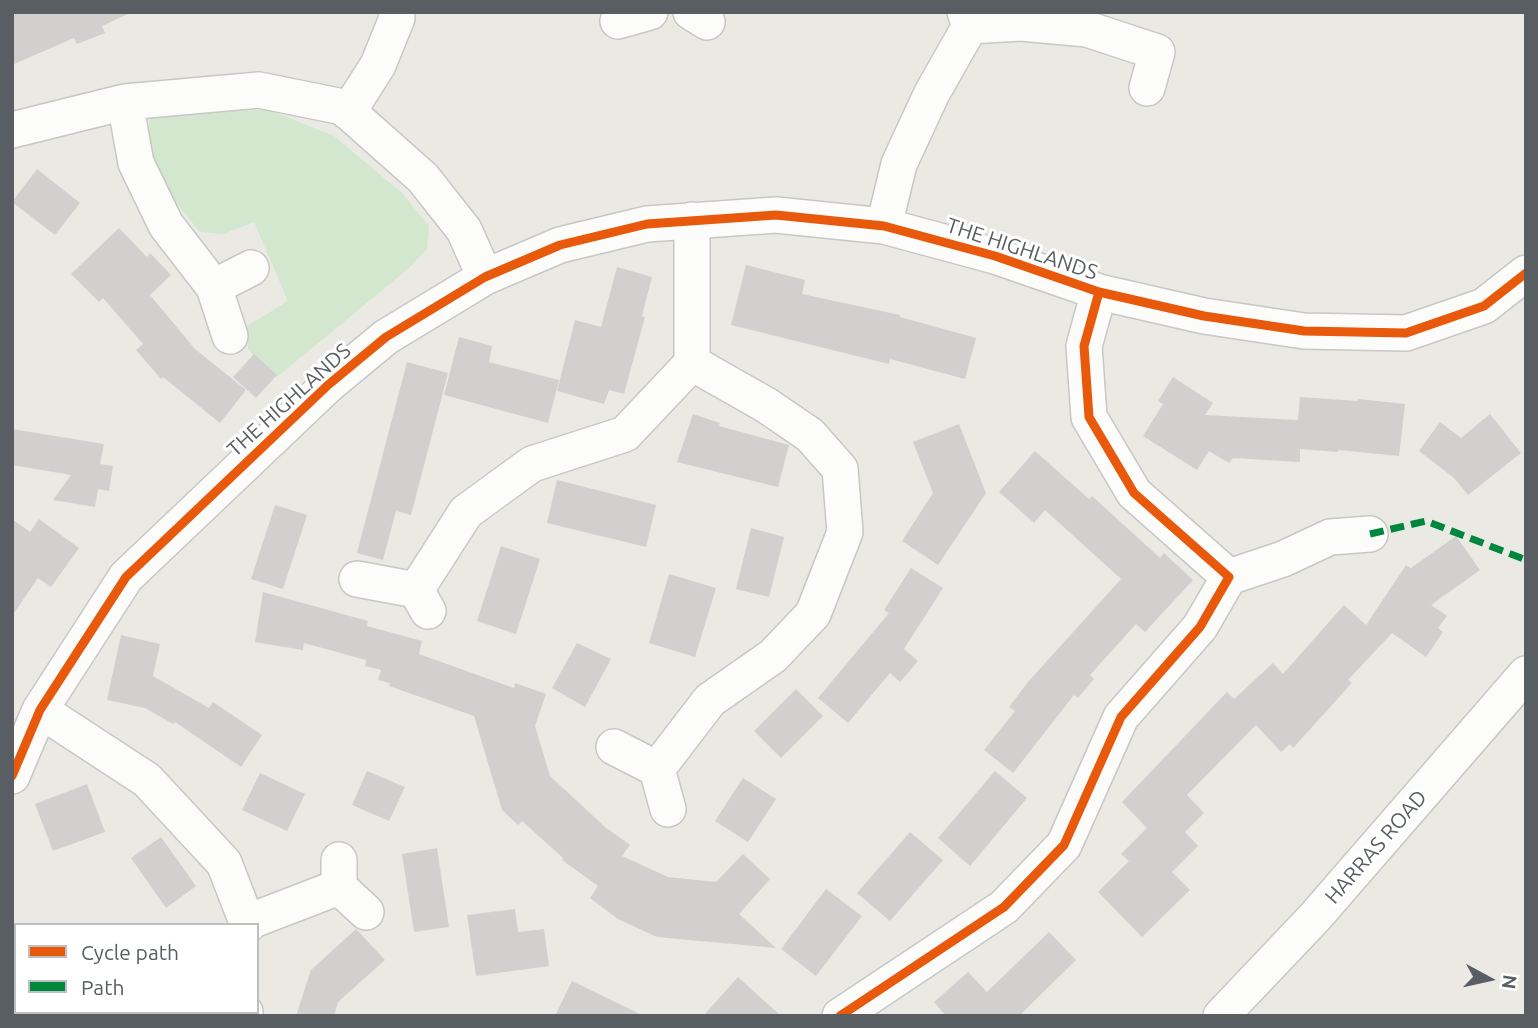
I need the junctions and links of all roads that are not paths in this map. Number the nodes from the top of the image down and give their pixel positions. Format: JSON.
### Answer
{"nodes":[{"id":1,"x":396,"y":12,"type":"edge"},
{"id":2,"x":967,"y":19,"type":"edge"},
{"id":3,"x":1147,"y":88,"type":"dead end"},
{"id":4,"x":125,"y":102,"type":"junction"},
{"id":5,"x":348,"y":112,"type":"junction"},
{"id":6,"x":12,"y":130,"type":"edge"},
{"id":7,"x":692,"y":220,"type":"junction"},
{"id":8,"x":884,"y":226,"type":"junction"},
{"id":9,"x":251,"y":268,"type":"dead end"},
{"id":10,"x":1526,"y":273,"type":"edge"},
{"id":11,"x":485,"y":277,"type":"junction"},
{"id":12,"x":214,"y":287,"type":"junction"},
{"id":13,"x":1099,"y":292,"type":"junction"},
{"id":14,"x":230,"y":336,"type":"dead end"},
{"id":15,"x":692,"y":363,"type":"junction"},
{"id":16,"x":1370,"y":534,"type":"dead end"},
{"id":17,"x":1229,"y":577,"type":"junction"},
{"id":18,"x":357,"y":579,"type":"dead end"},
{"id":19,"x":1526,"y":674,"type":"edge"},
{"id":20,"x":40,"y":710,"type":"junction"},
{"id":21,"x":614,"y":747,"type":"dead end"},
{"id":22,"x":657,"y":769,"type":"junction"},
{"id":23,"x":12,"y":776,"type":"edge"},
{"id":24,"x":668,"y":809,"type":"dead end"},
{"id":25,"x":366,"y":912,"type":"dead end"},
{"id":26,"x":248,"y":923,"type":"edge"},
{"id":27,"x":829,"y":1012,"type":"edge"},
{"id":28,"x":1221,"y":1016,"type":"edge"}],
"edges":[{"from":1,"to":5,"type":"street"},
{"from":2,"to":3,"type":"street"},
{"from":2,"to":8,"type":"street"},
{"from":4,"to":5,"type":"street"},
{"from":4,"to":6,"type":"street"},
{"from":4,"to":12,"type":"street"},
{"from":5,"to":11,"type":"street"},
{"from":7,"to":8,"type":"street","name":"THE HIGHLANDS"},
{"from":7,"to":11,"type":"street","name":"THE HIGHLANDS"},
{"from":7,"to":15,"type":"street"},
{"from":8,"to":13,"type":"street","name":"THE HIGHLANDS"},
{"from":9,"to":12,"type":"street"},
{"from":10,"to":13,"type":"street","name":"THE HIGHLANDS"},
{"from":11,"to":20,"type":"street","name":"THE HIGHLANDS"},
{"from":12,"to":14,"type":"street"},
{"from":13,"to":17,"type":"street"},
{"from":15,"to":18,"type":"street"},
{"from":15,"to":22,"type":"street"},
{"from":16,"to":17,"type":"street"},
{"from":17,"to":27,"type":"street"},
{"from":19,"to":28,"type":"street","name":"HARRAS ROAD"},
{"from":20,"to":23,"type":"street","name":"THE HIGHLANDS"},
{"from":20,"to":26,"type":"street"},
{"from":21,"to":22,"type":"street"},
{"from":22,"to":24,"type":"street"},
{"from":25,"to":26,"type":"street"}]}
